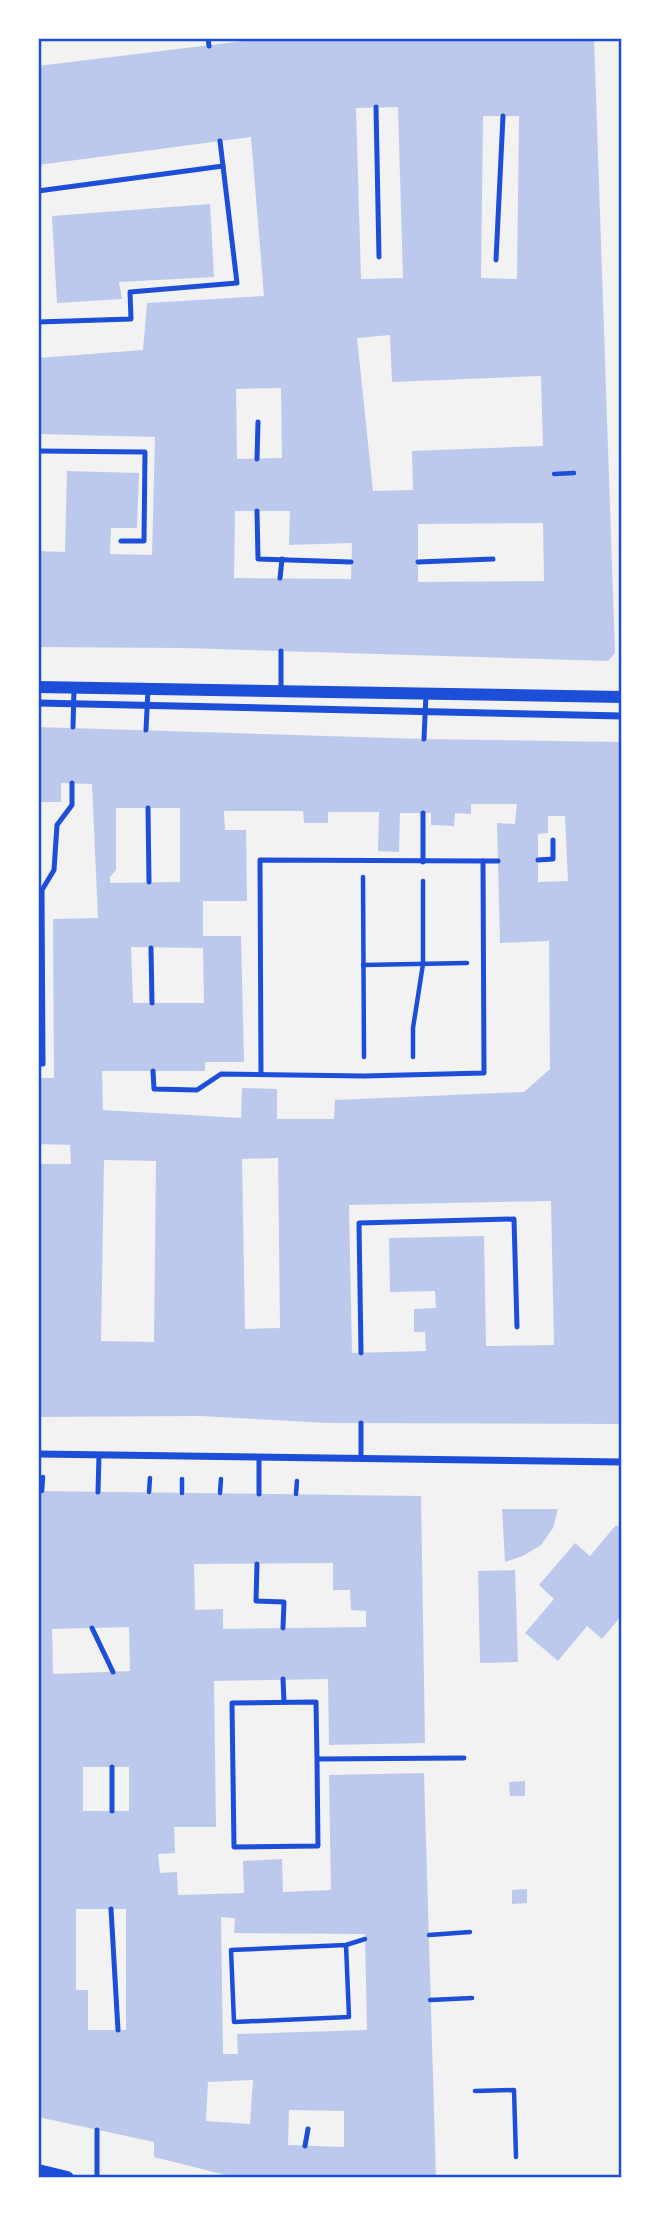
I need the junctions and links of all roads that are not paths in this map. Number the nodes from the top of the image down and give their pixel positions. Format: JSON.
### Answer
{"nodes":[{"id":1,"x":208,"y":38,"type":"edge"},
{"id":2,"x":209,"y":46,"type":"dead end"},
{"id":3,"x":376,"y":107,"type":"dead end"},
{"id":4,"x":503,"y":116,"type":"dead end"},
{"id":5,"x":220,"y":141,"type":"dead end"},
{"id":6,"x":223,"y":166,"type":"junction"},
{"id":7,"x":38,"y":191,"type":"edge"},
{"id":8,"x":379,"y":257,"type":"dead end"},
{"id":9,"x":496,"y":260,"type":"dead end"},
{"id":10,"x":38,"y":322,"type":"edge"},
{"id":11,"x":258,"y":422,"type":"dead end"},
{"id":12,"x":38,"y":451,"type":"edge"},
{"id":13,"x":257,"y":459,"type":"dead end"},
{"id":14,"x":257,"y":511,"type":"dead end"},
{"id":15,"x":121,"y":541,"type":"dead end"},
{"id":16,"x":282,"y":559,"type":"junction"},
{"id":17,"x":493,"y":559,"type":"dead end"},
{"id":18,"x":351,"y":562,"type":"dead end"},
{"id":19,"x":418,"y":562,"type":"dead end"},
{"id":20,"x":280,"y":578,"type":"dead end"},
{"id":21,"x":281,"y":651,"type":"dead end"},
{"id":22,"x":38,"y":687,"type":"edge"},
{"id":23,"x":74,"y":687,"type":"junction"},
{"id":24,"x":148,"y":689,"type":"junction"},
{"id":25,"x":281,"y":691,"type":"junction"},
{"id":26,"x":426,"y":694,"type":"junction"},
{"id":27,"x":621,"y":698,"type":"edge"},
{"id":28,"x":38,"y":703,"type":"edge"},
{"id":29,"x":74,"y":704,"type":"junction"},
{"id":30,"x":147,"y":705,"type":"junction"},
{"id":31,"x":425,"y":711,"type":"junction"},
{"id":32,"x":621,"y":716,"type":"edge"},
{"id":33,"x":73,"y":727,"type":"dead end"},
{"id":34,"x":146,"y":730,"type":"dead end"},
{"id":35,"x":424,"y":739,"type":"dead end"},
{"id":36,"x":72,"y":783,"type":"dead end"},
{"id":37,"x":148,"y":808,"type":"dead end"},
{"id":38,"x":423,"y":813,"type":"dead end"},
{"id":39,"x":552,"y":840,"type":"dead end"},
{"id":40,"x":538,"y":860,"type":"dead end"},
{"id":41,"x":483,"y":861,"type":"junction"},
{"id":42,"x":498,"y":861,"type":"dead end"},
{"id":43,"x":423,"y":862,"type":"junction"},
{"id":44,"x":149,"y":882,"type":"dead end"},
{"id":45,"x":40,"y":890,"type":"edge"},
{"id":46,"x":151,"y":948,"type":"dead end"},
{"id":47,"x":152,"y":1003,"type":"dead end"},
{"id":48,"x":38,"y":1063,"type":"edge"},
{"id":49,"x":153,"y":1071,"type":"dead end"},
{"id":50,"x":261,"y":1075,"type":"junction"},
{"id":51,"x":517,"y":1327,"type":"dead end"},
{"id":52,"x":361,"y":1353,"type":"dead end"},
{"id":53,"x":361,"y":1423,"type":"dead end"},
{"id":54,"x":38,"y":1454,"type":"edge"},
{"id":55,"x":99,"y":1455,"type":"junction"},
{"id":56,"x":259,"y":1457,"type":"junction"},
{"id":57,"x":361,"y":1458,"type":"junction"},
{"id":58,"x":621,"y":1462,"type":"edge"},
{"id":59,"x":98,"y":1492,"type":"dead end"},
{"id":60,"x":259,"y":1494,"type":"dead end"},
{"id":61,"x":257,"y":1564,"type":"dead end"},
{"id":62,"x":92,"y":1628,"type":"dead end"},
{"id":63,"x":283,"y":1628,"type":"dead end"},
{"id":64,"x":113,"y":1672,"type":"dead end"},
{"id":65,"x":283,"y":1679,"type":"dead end"},
{"id":66,"x":284,"y":1702,"type":"junction"},
{"id":67,"x":464,"y":1758,"type":"dead end"},
{"id":68,"x":317,"y":1759,"type":"junction"},
{"id":69,"x":112,"y":1767,"type":"dead end"},
{"id":70,"x":112,"y":1811,"type":"dead end"},
{"id":71,"x":111,"y":1909,"type":"dead end"},
{"id":72,"x":118,"y":2030,"type":"dead end"},
{"id":73,"x":308,"y":2129,"type":"dead end"},
{"id":74,"x":97,"y":2130,"type":"dead end"},
{"id":75,"x":305,"y":2146,"type":"dead end"},
{"id":76,"x":38,"y":2171,"type":"edge"},
{"id":77,"x":67,"y":2178,"type":"edge"},
{"id":78,"x":97,"y":2178,"type":"edge"}],
"edges":[{"from":1,"to":2,"type":"lane"},
{"from":3,"to":8,"type":"lane"},
{"from":4,"to":9,"type":"lane"},
{"from":5,"to":6,"type":"lane"},
{"from":6,"to":7,"type":"lane"},
{"from":6,"to":10,"type":"lane"},
{"from":11,"to":13,"type":"lane"},
{"from":12,"to":15,"type":"lane"},
{"from":14,"to":16,"type":"lane"},
{"from":16,"to":18,"type":"lane"},
{"from":16,"to":20,"type":"lane"},
{"from":17,"to":19,"type":"lane"},
{"from":21,"to":25,"type":"lane"},
{"from":22,"to":23,"type":"street"},
{"from":23,"to":24,"type":"street"},
{"from":23,"to":29,"type":"lane"},
{"from":24,"to":25,"type":"street"},
{"from":24,"to":30,"type":"lane"},
{"from":25,"to":26,"type":"street"},
{"from":26,"to":27,"type":"street"},
{"from":26,"to":31,"type":"lane"},
{"from":28,"to":29,"type":"street"},
{"from":29,"to":30,"type":"street"},
{"from":29,"to":33,"type":"lane"},
{"from":30,"to":31,"type":"street"},
{"from":30,"to":34,"type":"lane"},
{"from":31,"to":32,"type":"street"},
{"from":31,"to":35,"type":"lane"},
{"from":36,"to":45,"type":"lane"},
{"from":37,"to":44,"type":"lane"},
{"from":38,"to":43,"type":"lane"},
{"from":39,"to":40,"type":"lane"},
{"from":41,"to":42,"type":"lane"},
{"from":41,"to":43,"type":"lane"},
{"from":41,"to":50,"type":"lane"},
{"from":43,"to":50,"type":"lane"},
{"from":45,"to":48,"type":"lane"},
{"from":46,"to":47,"type":"lane"},
{"from":49,"to":50,"type":"lane"},
{"from":51,"to":52,"type":"lane"},
{"from":53,"to":57,"type":"lane"},
{"from":54,"to":55,"type":"street"},
{"from":55,"to":56,"type":"street"},
{"from":55,"to":59,"type":"lane"},
{"from":56,"to":57,"type":"street"},
{"from":56,"to":60,"type":"lane"},
{"from":57,"to":58,"type":"street"},
{"from":61,"to":63,"type":"lane"},
{"from":62,"to":64,"type":"lane"},
{"from":65,"to":66,"type":"lane"},
{"from":66,"to":68,"type":"lane"},
{"from":66,"to":68,"type":"lane"},
{"from":67,"to":68,"type":"lane"},
{"from":69,"to":70,"type":"lane"},
{"from":71,"to":72,"type":"lane"},
{"from":73,"to":75,"type":"lane"},
{"from":74,"to":78,"type":"lane"},
{"from":76,"to":77,"type":"main road"}]}
